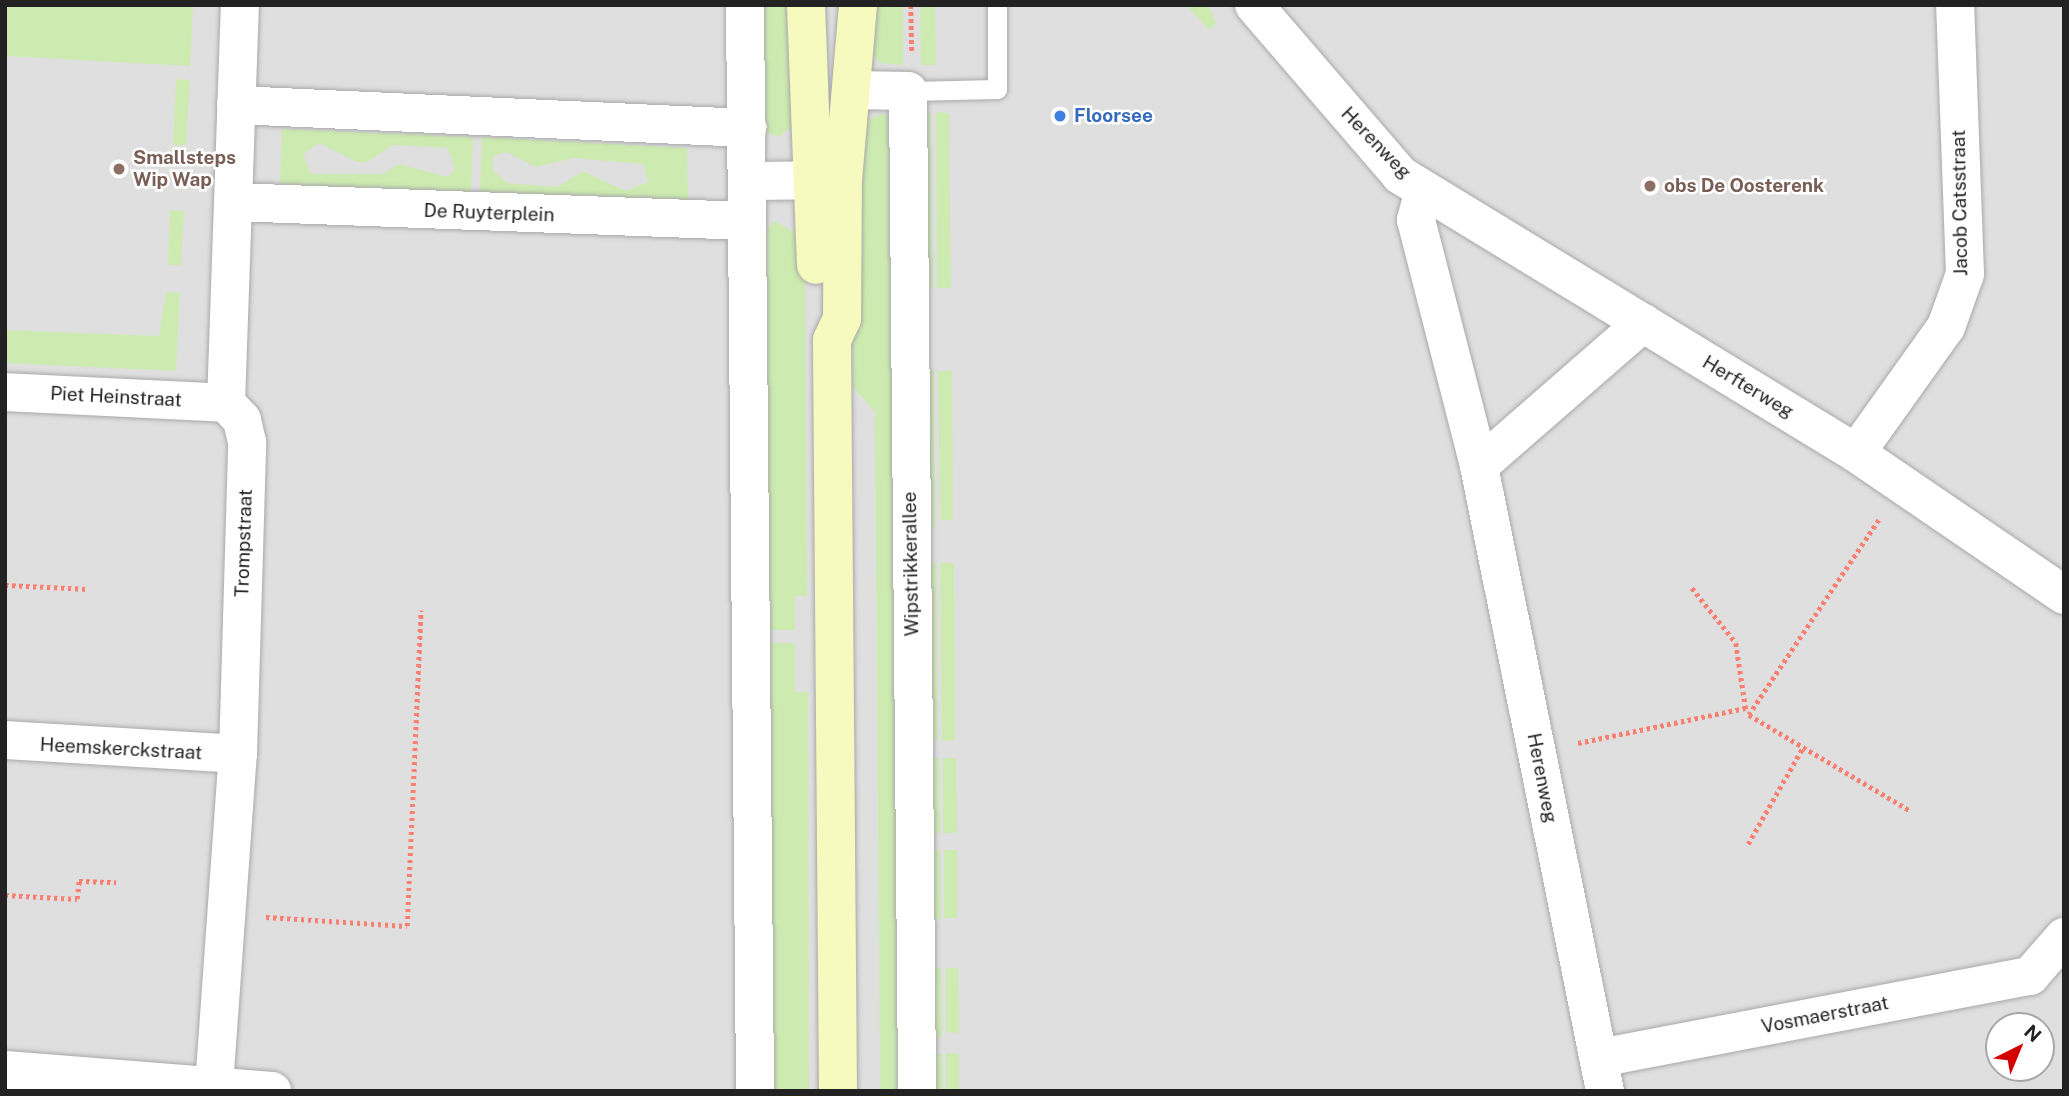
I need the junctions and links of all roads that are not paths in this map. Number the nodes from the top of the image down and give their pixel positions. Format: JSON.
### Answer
{"nodes":[{"id":1,"x":240,"y":5,"type":"edge"},
{"id":2,"x":745,"y":5,"type":"edge"},
{"id":3,"x":806,"y":5,"type":"edge"},
{"id":4,"x":858,"y":5,"type":"edge"},
{"id":5,"x":997,"y":5,"type":"edge"},
{"id":6,"x":1254,"y":5,"type":"edge"},
{"id":7,"x":1955,"y":5,"type":"edge"},
{"id":8,"x":854,"y":90,"type":"junction"},
{"id":9,"x":908,"y":91,"type":"junction"},
{"id":10,"x":236,"y":105,"type":"junction"},
{"id":11,"x":747,"y":128,"type":"junction"},
{"id":12,"x":829,"y":180,"type":"junction"},
{"id":13,"x":748,"y":181,"type":"junction"},
{"id":14,"x":1424,"y":190,"type":"junction"},
{"id":15,"x":233,"y":202,"type":"junction"},
{"id":16,"x":746,"y":221,"type":"junction"},
{"id":17,"x":1643,"y":323,"type":"junction"},
{"id":18,"x":5,"y":392,"type":"edge"},
{"id":19,"x":226,"y":402,"type":"junction"},
{"id":20,"x":1856,"y":453,"type":"junction"},
{"id":21,"x":1479,"y":466,"type":"junction"},
{"id":22,"x":2064,"y":595,"type":"edge"},
{"id":23,"x":5,"y":740,"type":"edge"},
{"id":24,"x":238,"y":754,"type":"junction"},
{"id":25,"x":2058,"y":960,"type":"edge"},
{"id":26,"x":5,"y":1070,"type":"edge"},
{"id":27,"x":1602,"y":1074,"type":"edge"},
{"id":28,"x":214,"y":1086,"type":"junction"},
{"id":29,"x":272,"y":1091,"type":"edge"},
{"id":30,"x":755,"y":1091,"type":"edge"},
{"id":31,"x":838,"y":1091,"type":"edge"},
{"id":32,"x":916,"y":1091,"type":"edge"}],
"edges":[{"from":1,"to":10,"type":"street"},
{"from":2,"to":11,"type":"street"},
{"from":3,"to":12,"type":"main road"},
{"from":4,"to":8,"type":"main road"},
{"from":5,"to":9,"type":"lane"},
{"from":6,"to":14,"type":"street","name":"Herenweg"},
{"from":7,"to":20,"type":"street","name":"Jacob Catsstraat"},
{"from":8,"to":9,"type":"street"},
{"from":8,"to":12,"type":"main road"},
{"from":9,"to":32,"type":"street","name":"Wipstrikkerallee"},
{"from":10,"to":11,"type":"street"},
{"from":10,"to":15,"type":"street"},
{"from":11,"to":13,"type":"street"},
{"from":12,"to":13,"type":"street"},
{"from":12,"to":31,"type":"main road"},
{"from":13,"to":16,"type":"street"},
{"from":14,"to":17,"type":"street","name":"Herfterweg"},
{"from":14,"to":21,"type":"street","name":"Herenweg"},
{"from":15,"to":16,"type":"street","name":"De Ruyterplein"},
{"from":15,"to":19,"type":"street"},
{"from":16,"to":30,"type":"street"},
{"from":17,"to":20,"type":"street","name":"Herfterweg"},
{"from":17,"to":21,"type":"street"},
{"from":18,"to":19,"type":"street","name":"Piet Heinstraat"},
{"from":19,"to":24,"type":"street","name":"Trompstraat"},
{"from":20,"to":22,"type":"street","name":"Herfterweg"},
{"from":21,"to":27,"type":"street","name":"Herenweg"},
{"from":23,"to":24,"type":"street","name":"Heemskerckstraat"},
{"from":24,"to":28,"type":"street","name":"Trompstraat"},
{"from":25,"to":27,"type":"street","name":"Vosmaerstraat"},
{"from":26,"to":28,"type":"street"},
{"from":28,"to":29,"type":"street"}]}
